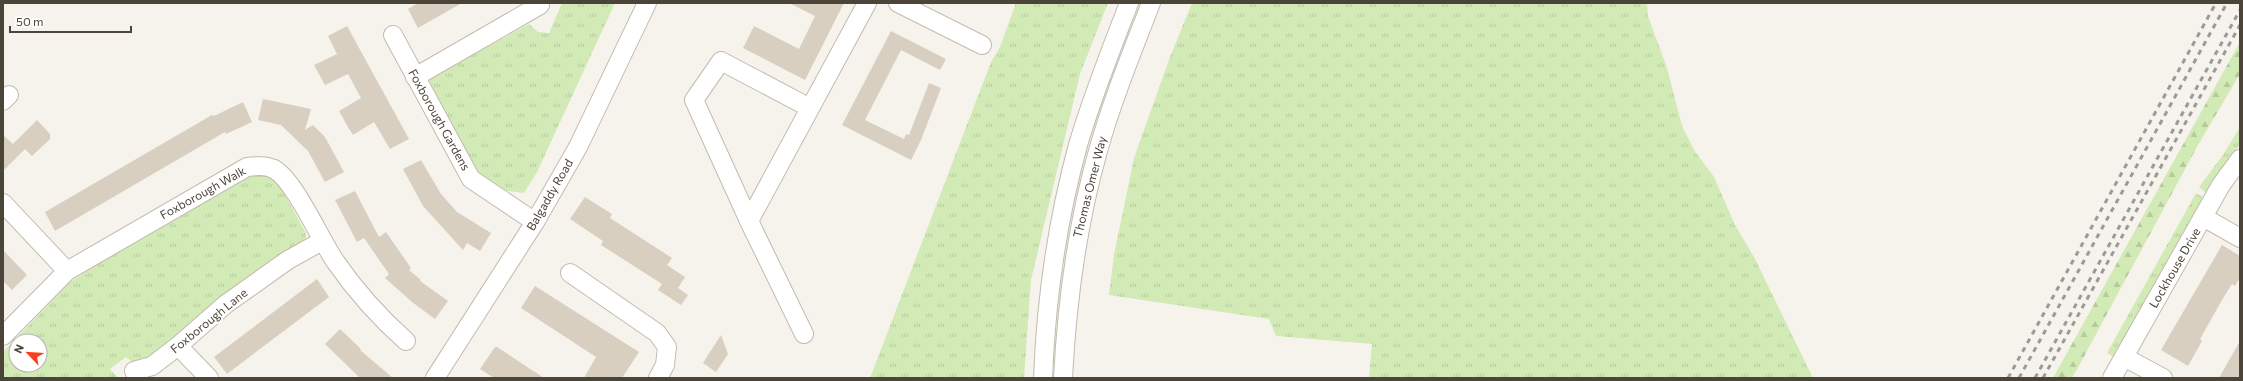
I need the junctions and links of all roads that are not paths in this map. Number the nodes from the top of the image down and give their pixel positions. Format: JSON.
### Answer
{"nodes":[{"id":1,"x":648,"y":3,"type":"edge"},
{"id":2,"x":867,"y":3,"type":"edge"},
{"id":3,"x":898,"y":3,"type":"edge"},
{"id":4,"x":1129,"y":3,"type":"edge"},
{"id":5,"x":1151,"y":3,"type":"edge"},
{"id":6,"x":540,"y":5,"type":"dead end"},
{"id":7,"x":392,"y":36,"type":"dead end"},
{"id":8,"x":982,"y":45,"type":"dead end"},
{"id":9,"x":415,"y":77,"type":"junction"},
{"id":10,"x":810,"y":108,"type":"junction"},
{"id":11,"x":2240,"y":159,"type":"edge"},
{"id":12,"x":3,"y":203,"type":"edge"},
{"id":13,"x":2203,"y":217,"type":"junction"},
{"id":14,"x":749,"y":221,"type":"junction"},
{"id":15,"x":535,"y":222,"type":"junction"},
{"id":16,"x":2240,"y":238,"type":"edge"},
{"id":17,"x":322,"y":241,"type":"junction"},
{"id":18,"x":67,"y":271,"type":"junction"},
{"id":19,"x":570,"y":273,"type":"dead end"},
{"id":20,"x":804,"y":334,"type":"dead end"},
{"id":21,"x":3,"y":336,"type":"edge"},
{"id":22,"x":406,"y":341,"type":"dead end"},
{"id":23,"x":178,"y":346,"type":"junction"},
{"id":24,"x":2124,"y":356,"type":"junction"},
{"id":25,"x":134,"y":370,"type":"dead end"},
{"id":26,"x":209,"y":378,"type":"edge"},
{"id":27,"x":435,"y":378,"type":"edge"},
{"id":28,"x":658,"y":378,"type":"edge"},
{"id":29,"x":1043,"y":378,"type":"edge"},
{"id":30,"x":1064,"y":378,"type":"edge"},
{"id":31,"x":2112,"y":378,"type":"edge"},
{"id":32,"x":2163,"y":378,"type":"edge"}],
"edges":[{"from":1,"to":15,"type":"street","name":"Balgaddy Road"},
{"from":2,"to":10,"type":"street"},
{"from":3,"to":8,"type":"street"},
{"from":4,"to":29,"type":"street","name":"Thomas Omer Way"},
{"from":5,"to":30,"type":"street","name":"Thomas Omer Way"},
{"from":6,"to":9,"type":"street"},
{"from":7,"to":9,"type":"street","name":"Foxborough Gardens"},
{"from":9,"to":15,"type":"street","name":"Foxborough Gardens"},
{"from":10,"to":14,"type":"street"},
{"from":10,"to":14,"type":"street"},
{"from":11,"to":13,"type":"street","name":"Lockhouse Drive"},
{"from":12,"to":18,"type":"street"},
{"from":13,"to":16,"type":"street"},
{"from":13,"to":24,"type":"street","name":"Lockhouse Drive"},
{"from":14,"to":20,"type":"street"},
{"from":15,"to":27,"type":"street","name":"Balgaddy Road"},
{"from":17,"to":18,"type":"street","name":"Foxborough Walk"},
{"from":17,"to":22,"type":"street","name":"Foxborough Walk"},
{"from":17,"to":23,"type":"street","name":"Foxborough Lane"},
{"from":18,"to":21,"type":"street","name":"Foxborough Walk"},
{"from":19,"to":28,"type":"street"},
{"from":23,"to":25,"type":"street","name":"Foxborough Lane"},
{"from":23,"to":26,"type":"street"},
{"from":24,"to":31,"type":"street","name":"Lockhouse Drive"},
{"from":24,"to":32,"type":"street"}]}
